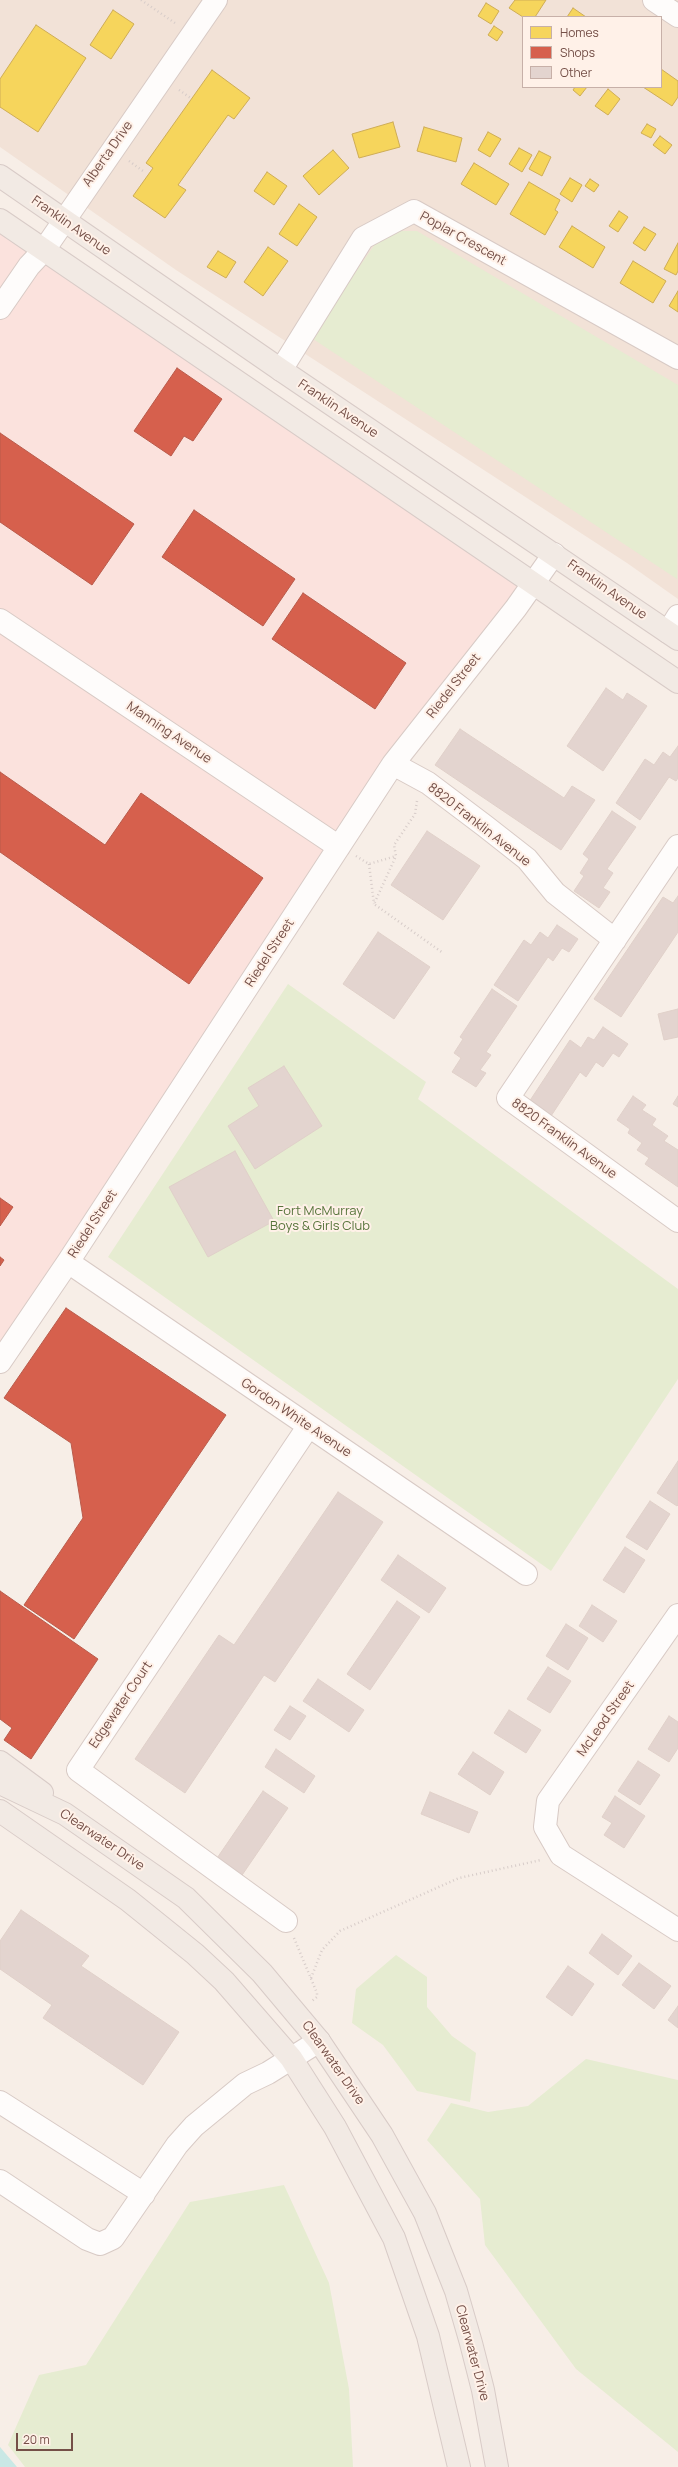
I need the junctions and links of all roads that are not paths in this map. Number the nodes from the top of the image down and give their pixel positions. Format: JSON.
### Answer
{"nodes":[{"id":1,"x":216,"y":0,"type":"edge"},
{"id":2,"x":0,"y":176,"type":"edge"},
{"id":3,"x":0,"y":220,"type":"edge"},
{"id":4,"x":63,"y":221,"type":"junction"},
{"id":5,"x":44,"y":250,"type":"junction"},
{"id":6,"x":0,"y":308,"type":"edge"},
{"id":7,"x":678,"y":358,"type":"edge"},
{"id":8,"x":281,"y":370,"type":"junction"},
{"id":9,"x":554,"y":554,"type":"junction"},
{"id":10,"x":533,"y":582,"type":"junction"},
{"id":11,"x":0,"y":620,"type":"edge"},
{"id":12,"x":675,"y":629,"type":"edge"},
{"id":13,"x":678,"y":682,"type":"edge"},
{"id":14,"x":393,"y":764,"type":"junction"},
{"id":15,"x":678,"y":846,"type":"edge"},
{"id":16,"x":339,"y":847,"type":"junction"},
{"id":17,"x":615,"y":940,"type":"junction"},
{"id":18,"x":678,"y":1221,"type":"edge"},
{"id":19,"x":68,"y":1262,"type":"junction"},
{"id":20,"x":0,"y":1362,"type":"edge"},
{"id":21,"x":308,"y":1427,"type":"junction"},
{"id":22,"x":526,"y":1574,"type":"dead end"},
{"id":23,"x":678,"y":1616,"type":"edge"},
{"id":24,"x":0,"y":1762,"type":"edge"},
{"id":25,"x":0,"y":1783,"type":"edge"},
{"id":26,"x":0,"y":1811,"type":"edge"},
{"id":27,"x":65,"y":1814,"type":"junction"},
{"id":28,"x":286,"y":1920,"type":"road end"},
{"id":29,"x":678,"y":1930,"type":"edge"},
{"id":30,"x":319,"y":2042,"type":"junction"},
{"id":31,"x":291,"y":2058,"type":"junction"},
{"id":32,"x":0,"y":2102,"type":"edge"},
{"id":33,"x":0,"y":2181,"type":"edge"},
{"id":34,"x":144,"y":2194,"type":"junction"},
{"id":35,"x":459,"y":2467,"type":"edge"},
{"id":36,"x":497,"y":2467,"type":"edge"}],
"edges":[{"from":1,"to":4,"type":"street","name":"Alberta Drive"},
{"from":2,"to":4,"type":"main road","name":"Franklin Avenue"},
{"from":3,"to":5,"type":"main road"},
{"from":4,"to":5,"type":"street","name":"Alberta Drive"},
{"from":4,"to":8,"type":"main road","name":"Franklin Avenue"},
{"from":5,"to":6,"type":"street","name":"Alberta Drive"},
{"from":5,"to":10,"type":"main road"},
{"from":7,"to":8,"type":"street","name":"Poplar Crescent"},
{"from":8,"to":9,"type":"main road","name":"Franklin Avenue"},
{"from":9,"to":10,"type":"street","name":"Riedel Street"},
{"from":9,"to":12,"type":"main road","name":"Franklin Avenue"},
{"from":10,"to":13,"type":"main road"},
{"from":10,"to":14,"type":"street","name":"Riedel Street"},
{"from":11,"to":16,"type":"street","name":"Manning Avenue"},
{"from":14,"to":16,"type":"street","name":"Riedel Street"},
{"from":14,"to":17,"type":"street","name":"8820 Franklin Avenue"},
{"from":15,"to":17,"type":"street","name":"8820 Franklin Avenue"},
{"from":16,"to":19,"type":"street","name":"Riedel Street"},
{"from":17,"to":18,"type":"street","name":"8820 Franklin Avenue"},
{"from":19,"to":20,"type":"street","name":"Riedel Street"},
{"from":19,"to":21,"type":"street","name":"Gordon White Avenue"},
{"from":21,"to":22,"type":"street","name":"Gordon White Avenue"},
{"from":21,"to":28,"type":"street","name":"Edgewater Court"},
{"from":23,"to":29,"type":"street","name":"McLeod Street"},
{"from":24,"to":27,"type":"main road"},
{"from":25,"to":27,"type":"main road","name":"Clearwater Drive"},
{"from":26,"to":31,"type":"main road"},
{"from":27,"to":30,"type":"main road","name":"Clearwater Drive"},
{"from":30,"to":31,"type":"street"},
{"from":30,"to":36,"type":"main road","name":"Clearwater Drive"},
{"from":31,"to":34,"type":"street"},
{"from":31,"to":35,"type":"main road"},
{"from":32,"to":34,"type":"street"},
{"from":33,"to":34,"type":"street"}]}
